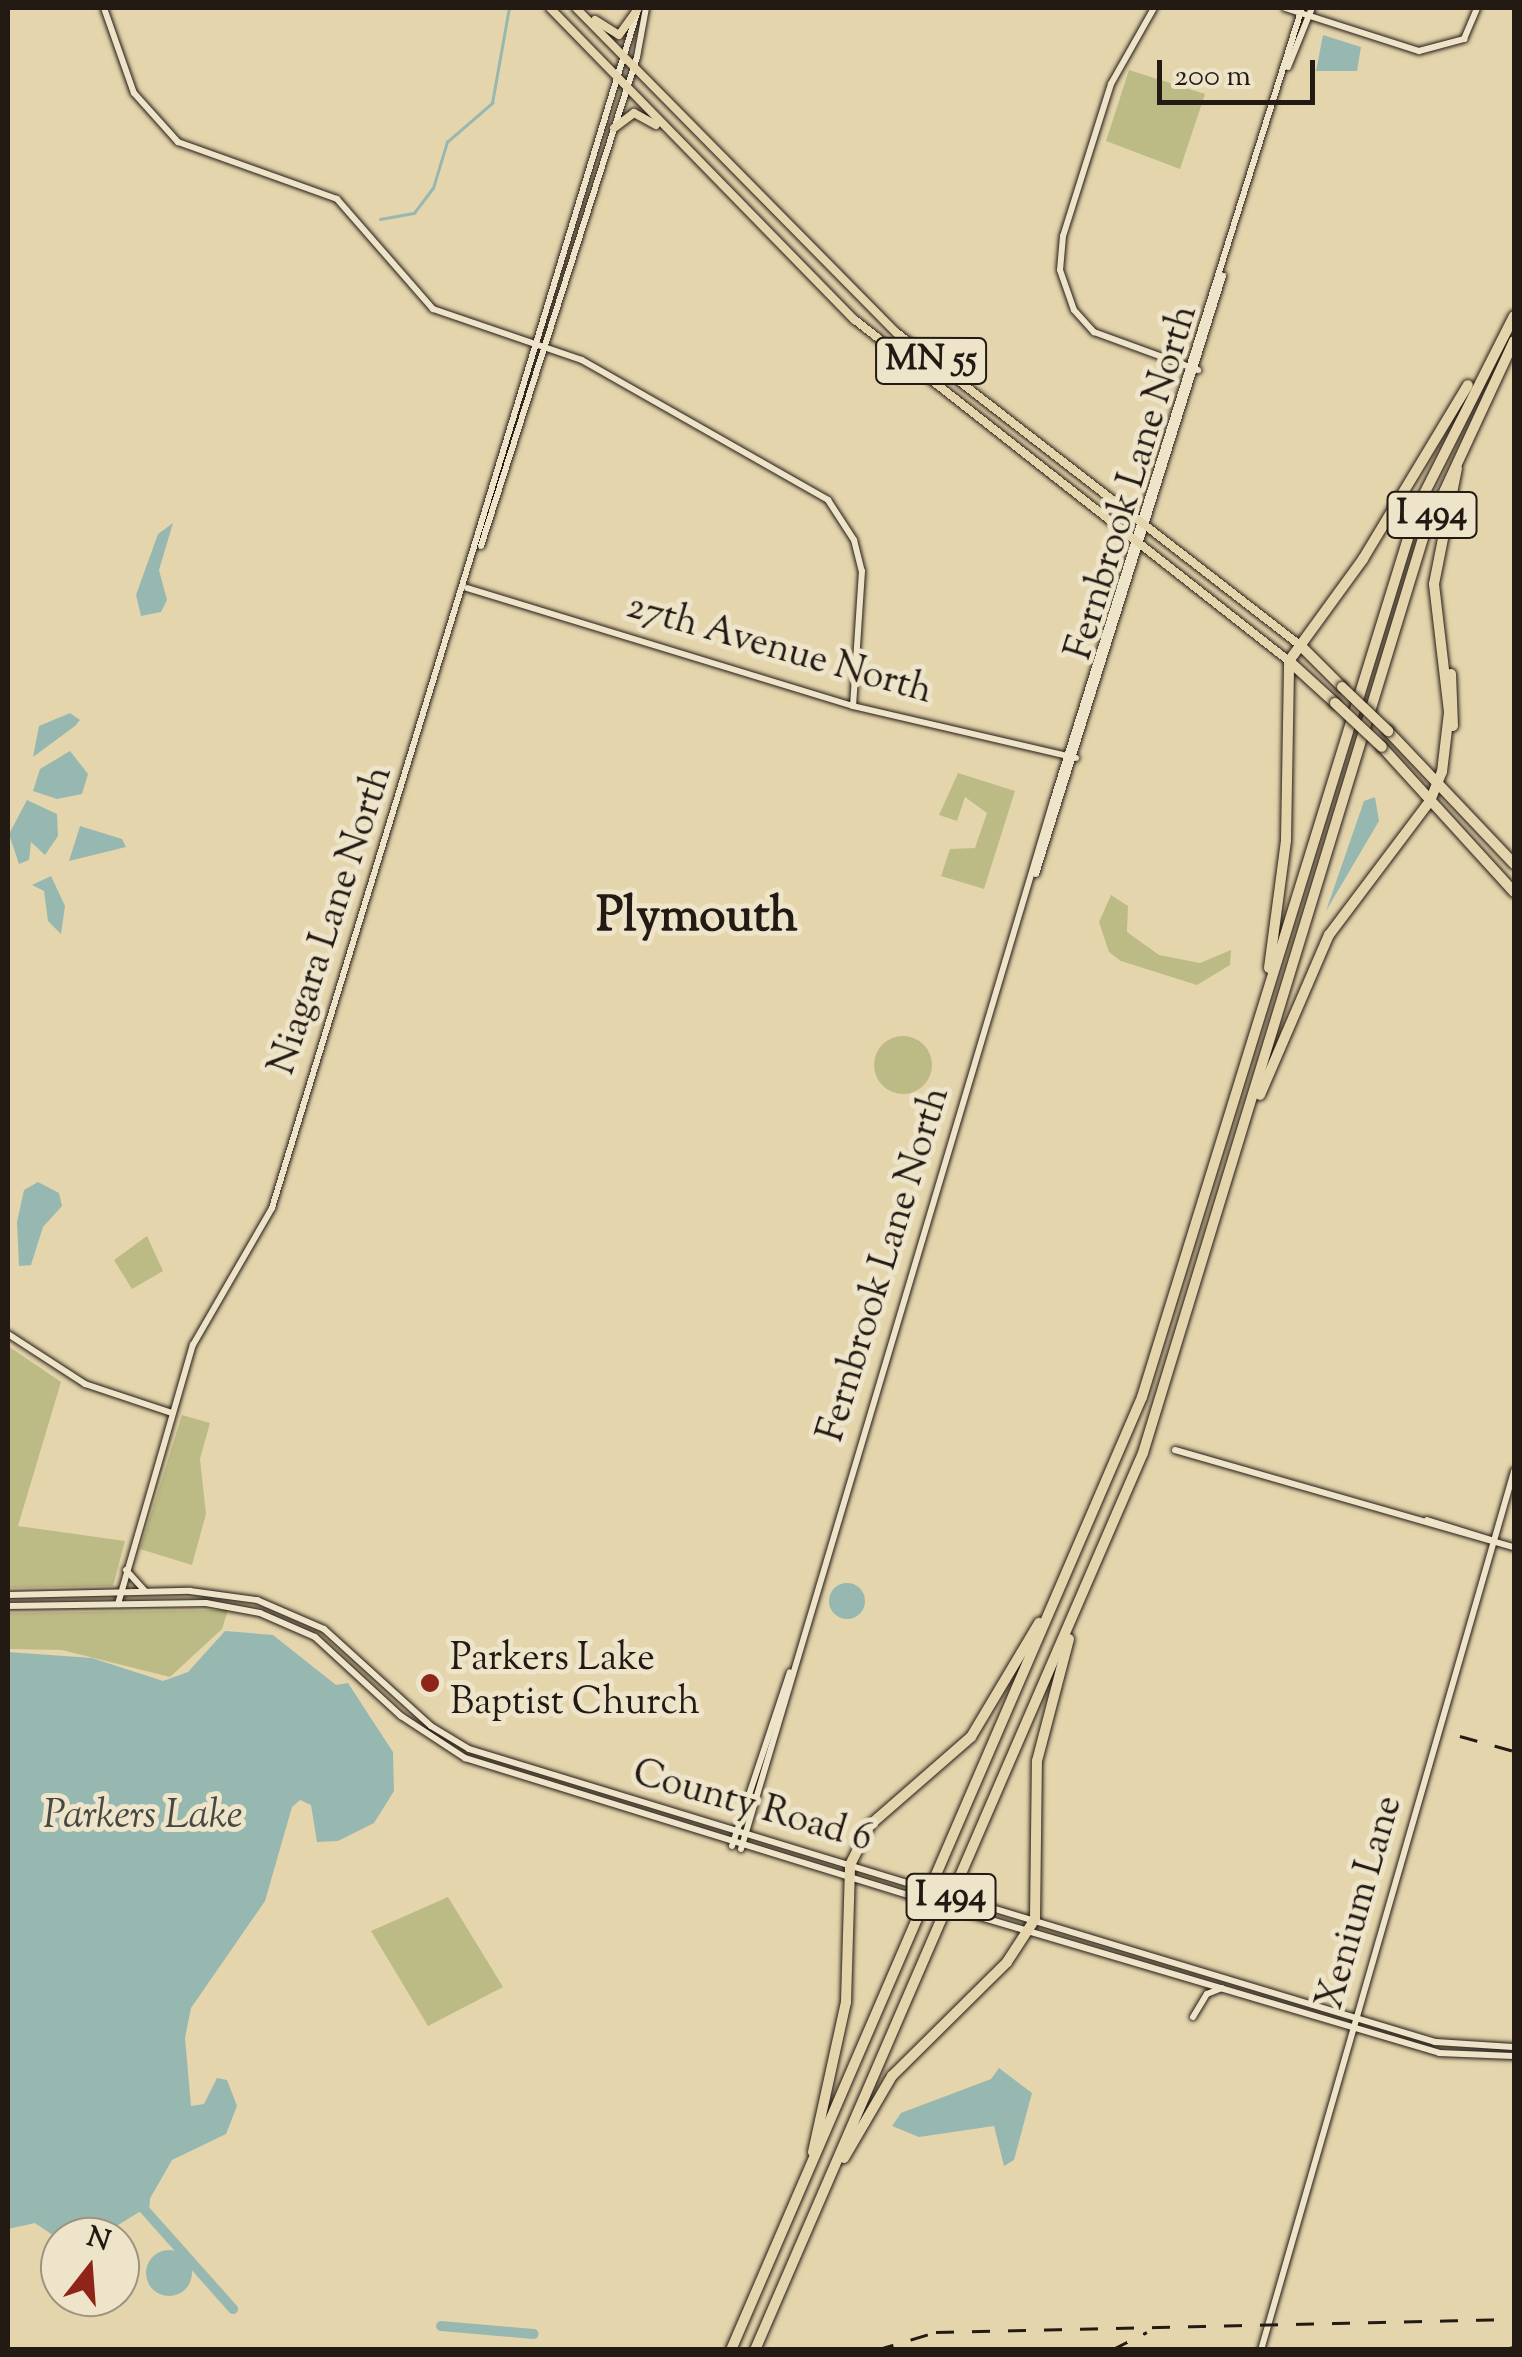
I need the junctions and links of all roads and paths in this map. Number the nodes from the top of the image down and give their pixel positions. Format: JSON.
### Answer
{"nodes":[{"id":1,"x":104,"y":8,"type":"edge"},
{"id":2,"x":550,"y":8,"type":"edge"},
{"id":3,"x":579,"y":8,"type":"edge"},
{"id":4,"x":640,"y":8,"type":"edge"},
{"id":5,"x":1154,"y":8,"type":"edge"},
{"id":6,"x":1284,"y":8,"type":"edge"},
{"id":7,"x":1477,"y":8,"type":"edge"},
{"id":8,"x":1301,"y":10,"type":"edge"},
{"id":9,"x":1311,"y":11,"type":"edge"},
{"id":10,"x":630,"y":64,"type":"junction"},
{"id":11,"x":1288,"y":66,"type":"junction"},
{"id":12,"x":623,"y":84,"type":"junction"},
{"id":13,"x":614,"y":128,"type":"junction"},
{"id":14,"x":677,"y":140,"type":"junction"},
{"id":15,"x":1222,"y":276,"type":"junction"},
{"id":16,"x":1514,"y":316,"type":"edge"},
{"id":17,"x":1514,"y":342,"type":"edge"},
{"id":18,"x":538,"y":345,"type":"junction"},
{"id":19,"x":547,"y":348,"type":"junction"},
{"id":20,"x":1186,"y":367,"type":"junction"},
{"id":21,"x":1198,"y":370,"type":"junction"},
{"id":22,"x":1477,"y":377,"type":"junction"},
{"id":23,"x":1139,"y":520,"type":"junction"},
{"id":24,"x":1149,"y":528,"type":"junction"},
{"id":25,"x":1133,"y":540,"type":"junction"},
{"id":26,"x":1142,"y":548,"type":"junction"},
{"id":27,"x":472,"y":571,"type":"junction"},
{"id":28,"x":467,"y":588,"type":"junction"},
{"id":29,"x":1300,"y":646,"type":"junction"},
{"id":30,"x":1289,"y":661,"type":"junction"},
{"id":31,"x":853,"y":706,"type":"junction"},
{"id":32,"x":1076,"y":758,"type":"junction"},
{"id":33,"x":1066,"y":759,"type":"junction"},
{"id":34,"x":1438,"y":779,"type":"junction"},
{"id":35,"x":1430,"y":801,"type":"junction"},
{"id":36,"x":1514,"y":864,"type":"edge"},
{"id":37,"x":1035,"y":876,"type":"junction"},
{"id":38,"x":1514,"y":892,"type":"edge"},
{"id":39,"x":1259,"y":1023,"type":"junction"},
{"id":40,"x":1240,"y":1142,"type":"junction"},
{"id":41,"x":8,"y":1334,"type":"edge"},
{"id":42,"x":172,"y":1413,"type":"junction"},
{"id":43,"x":1175,"y":1450,"type":"dead end"},
{"id":44,"x":1514,"y":1471,"type":"edge"},
{"id":45,"x":1494,"y":1541,"type":"junction"},
{"id":46,"x":1514,"y":1547,"type":"edge"},
{"id":47,"x":125,"y":1569,"type":"junction"},
{"id":48,"x":1087,"y":1586,"type":"junction"},
{"id":49,"x":1060,"y":1589,"type":"junction"},
{"id":50,"x":119,"y":1592,"type":"junction"},
{"id":51,"x":149,"y":1592,"type":"junction"},
{"id":52,"x":8,"y":1595,"type":"edge"},
{"id":53,"x":118,"y":1604,"type":"junction"},
{"id":54,"x":8,"y":1606,"type":"edge"},
{"id":55,"x":790,"y":1672,"type":"junction"},
{"id":56,"x":736,"y":1834,"type":"junction"},
{"id":57,"x":746,"y":1836,"type":"junction"},
{"id":58,"x":732,"y":1846,"type":"junction"},
{"id":59,"x":742,"y":1849,"type":"junction"},
{"id":60,"x":850,"y":1865,"type":"junction"},
{"id":61,"x":847,"y":1878,"type":"junction"},
{"id":62,"x":1033,"y":1924,"type":"junction"},
{"id":63,"x":1225,"y":1988,"type":"junction"},
{"id":64,"x":1193,"y":2018,"type":"dead end"},
{"id":65,"x":1357,"y":2019,"type":"junction"},
{"id":66,"x":1354,"y":2028,"type":"junction"},
{"id":67,"x":1514,"y":2047,"type":"edge"},
{"id":68,"x":1514,"y":2056,"type":"edge"},
{"id":69,"x":808,"y":2174,"type":"junction"},
{"id":70,"x":816,"y":2208,"type":"junction"},
{"id":71,"x":731,"y":2350,"type":"edge"},
{"id":72,"x":755,"y":2350,"type":"edge"},
{"id":73,"x":1261,"y":2350,"type":"edge"}],
"edges":[{"from":1,"to":18,"type":"street"},
{"from":2,"to":12,"type":"main road","number":"MN 55"},
{"from":3,"to":4,"type":"main road"},
{"from":3,"to":10,"type":"main road","number":"MN 55"},
{"from":4,"to":10,"type":"street"},
{"from":5,"to":20,"type":"street"},
{"from":6,"to":8,"type":"street"},
{"from":7,"to":9,"type":"street"},
{"from":8,"to":9,"type":"street"},
{"from":8,"to":11,"type":"street","name":"Fernbrook Lane North"},
{"from":9,"to":11,"type":"street","name":"Fernbrook Lane North"},
{"from":10,"to":12,"type":"street"},
{"from":10,"to":23,"type":"main road","number":"MN 55"},
{"from":11,"to":15,"type":"street","name":"Fernbrook Lane North"},
{"from":12,"to":13,"type":"street","name":"Niagara Lane North"},
{"from":12,"to":14,"type":"main road","number":"MN 55"},
{"from":12,"to":18,"type":"street","name":"Niagara Lane North"},
{"from":13,"to":14,"type":"main road"},
{"from":13,"to":19,"type":"street","name":"Niagara Lane North"},
{"from":14,"to":25,"type":"main road","number":"MN 55"},
{"from":15,"to":20,"type":"street","name":"Fernbrook Lane North"},
{"from":15,"to":21,"type":"street","name":"Fernbrook Lane North"},
{"from":16,"to":22,"type":"highway","number":"I 494"},
{"from":17,"to":34,"type":"highway"},
{"from":17,"to":40,"type":"highway","number":"I 494"},
{"from":18,"to":19,"type":"street"},
{"from":18,"to":27,"type":"street","name":"Niagara Lane North"},
{"from":19,"to":27,"type":"street","name":"Niagara Lane North"},
{"from":19,"to":31,"type":"street"},
{"from":20,"to":21,"type":"street"},
{"from":20,"to":23,"type":"street","name":"Fernbrook Lane North"},
{"from":21,"to":24,"type":"street","name":"Fernbrook Lane North"},
{"from":22,"to":29,"type":"highway"},
{"from":22,"to":39,"type":"highway","number":"I 494"},
{"from":23,"to":24,"type":"main road","number":"MN 55"},
{"from":23,"to":25,"type":"street","name":"Fernbrook Lane North"},
{"from":24,"to":26,"type":"street","name":"Fernbrook Lane North"},
{"from":24,"to":29,"type":"main road","number":"MN 55"},
{"from":25,"to":26,"type":"main road","number":"MN 55"},
{"from":25,"to":33,"type":"street","name":"Fernbrook Lane North"},
{"from":26,"to":30,"type":"main road","number":"MN 55"},
{"from":26,"to":32,"type":"street","name":"Fernbrook Lane North"},
{"from":27,"to":28,"type":"street","name":"Niagara Lane North"},
{"from":28,"to":31,"type":"street","name":"27th Avenue North"},
{"from":28,"to":42,"type":"street","name":"Niagara Lane North"},
{"from":29,"to":30,"type":"highway"},
{"from":29,"to":34,"type":"highway","number":"MN 55","bridge":true},
{"from":30,"to":35,"type":"highway","number":"MN 55","bridge":true},
{"from":30,"to":39,"type":"highway"},
{"from":31,"to":33,"type":"street","name":"27th Avenue North"},
{"from":32,"to":33,"type":"street","name":"27th Avenue North"},
{"from":32,"to":37,"type":"street","name":"Fernbrook Lane North"},
{"from":33,"to":37,"type":"street","name":"Fernbrook Lane North"},
{"from":34,"to":35,"type":"highway"},
{"from":34,"to":36,"type":"highway","number":"MN 55"},
{"from":35,"to":38,"type":"highway","number":"MN 55"},
{"from":35,"to":40,"type":"highway"},
{"from":37,"to":55,"type":"street","name":"Fernbrook Lane North"},
{"from":39,"to":49,"type":"highway","number":"I 494"},
{"from":40,"to":48,"type":"highway","number":"I 494"},
{"from":41,"to":42,"type":"street"},
{"from":42,"to":47,"type":"street"},
{"from":43,"to":45,"type":"street"},
{"from":44,"to":45,"type":"street","name":"Xenium Lane"},
{"from":45,"to":46,"type":"street"},
{"from":45,"to":65,"type":"street","name":"Xenium Lane"},
{"from":47,"to":50,"type":"street"},
{"from":47,"to":51,"type":"street"},
{"from":48,"to":62,"type":"highway"},
{"from":48,"to":70,"type":"highway","number":"I 494"},
{"from":49,"to":60,"type":"highway"},
{"from":49,"to":69,"type":"highway","number":"I 494"},
{"from":50,"to":51,"type":"street","name":"County Road 6"},
{"from":50,"to":52,"type":"street","name":"County Road 6"},
{"from":50,"to":53,"type":"street"},
{"from":51,"to":56,"type":"street","name":"County Road 6"},
{"from":53,"to":54,"type":"street","name":"County Road 6"},
{"from":53,"to":58,"type":"street","name":"County Road 6"},
{"from":55,"to":56,"type":"street","name":"Fernbrook Lane North"},
{"from":55,"to":57,"type":"street","name":"Fernbrook Lane North"},
{"from":56,"to":57,"type":"street","name":"County Road 6"},
{"from":56,"to":58,"type":"street","name":"Fernbrook Lane North"},
{"from":57,"to":59,"type":"street","name":"Fernbrook Lane North"},
{"from":57,"to":60,"type":"street","name":"County Road 6"},
{"from":58,"to":59,"type":"street","name":"County Road 6"},
{"from":59,"to":61,"type":"street","name":"County Road 6"},
{"from":60,"to":61,"type":"highway"},
{"from":60,"to":62,"type":"street","name":"County Road 6","bridge":true},
{"from":61,"to":62,"type":"street","name":"County Road 6","bridge":true},
{"from":61,"to":69,"type":"highway"},
{"from":62,"to":63,"type":"street","name":"County Road 6"},
{"from":62,"to":65,"type":"street","name":"County Road 6"},
{"from":62,"to":70,"type":"highway"},
{"from":63,"to":64,"type":"street"},
{"from":63,"to":66,"type":"street","name":"County Road 6"},
{"from":65,"to":66,"type":"street","name":"Xenium Lane"},
{"from":65,"to":67,"type":"street","name":"County Road 6"},
{"from":66,"to":68,"type":"street","name":"County Road 6"},
{"from":66,"to":73,"type":"street","name":"Xenium Lane"},
{"from":69,"to":71,"type":"highway","number":"I 494"},
{"from":70,"to":72,"type":"highway","number":"I 494"}]}
